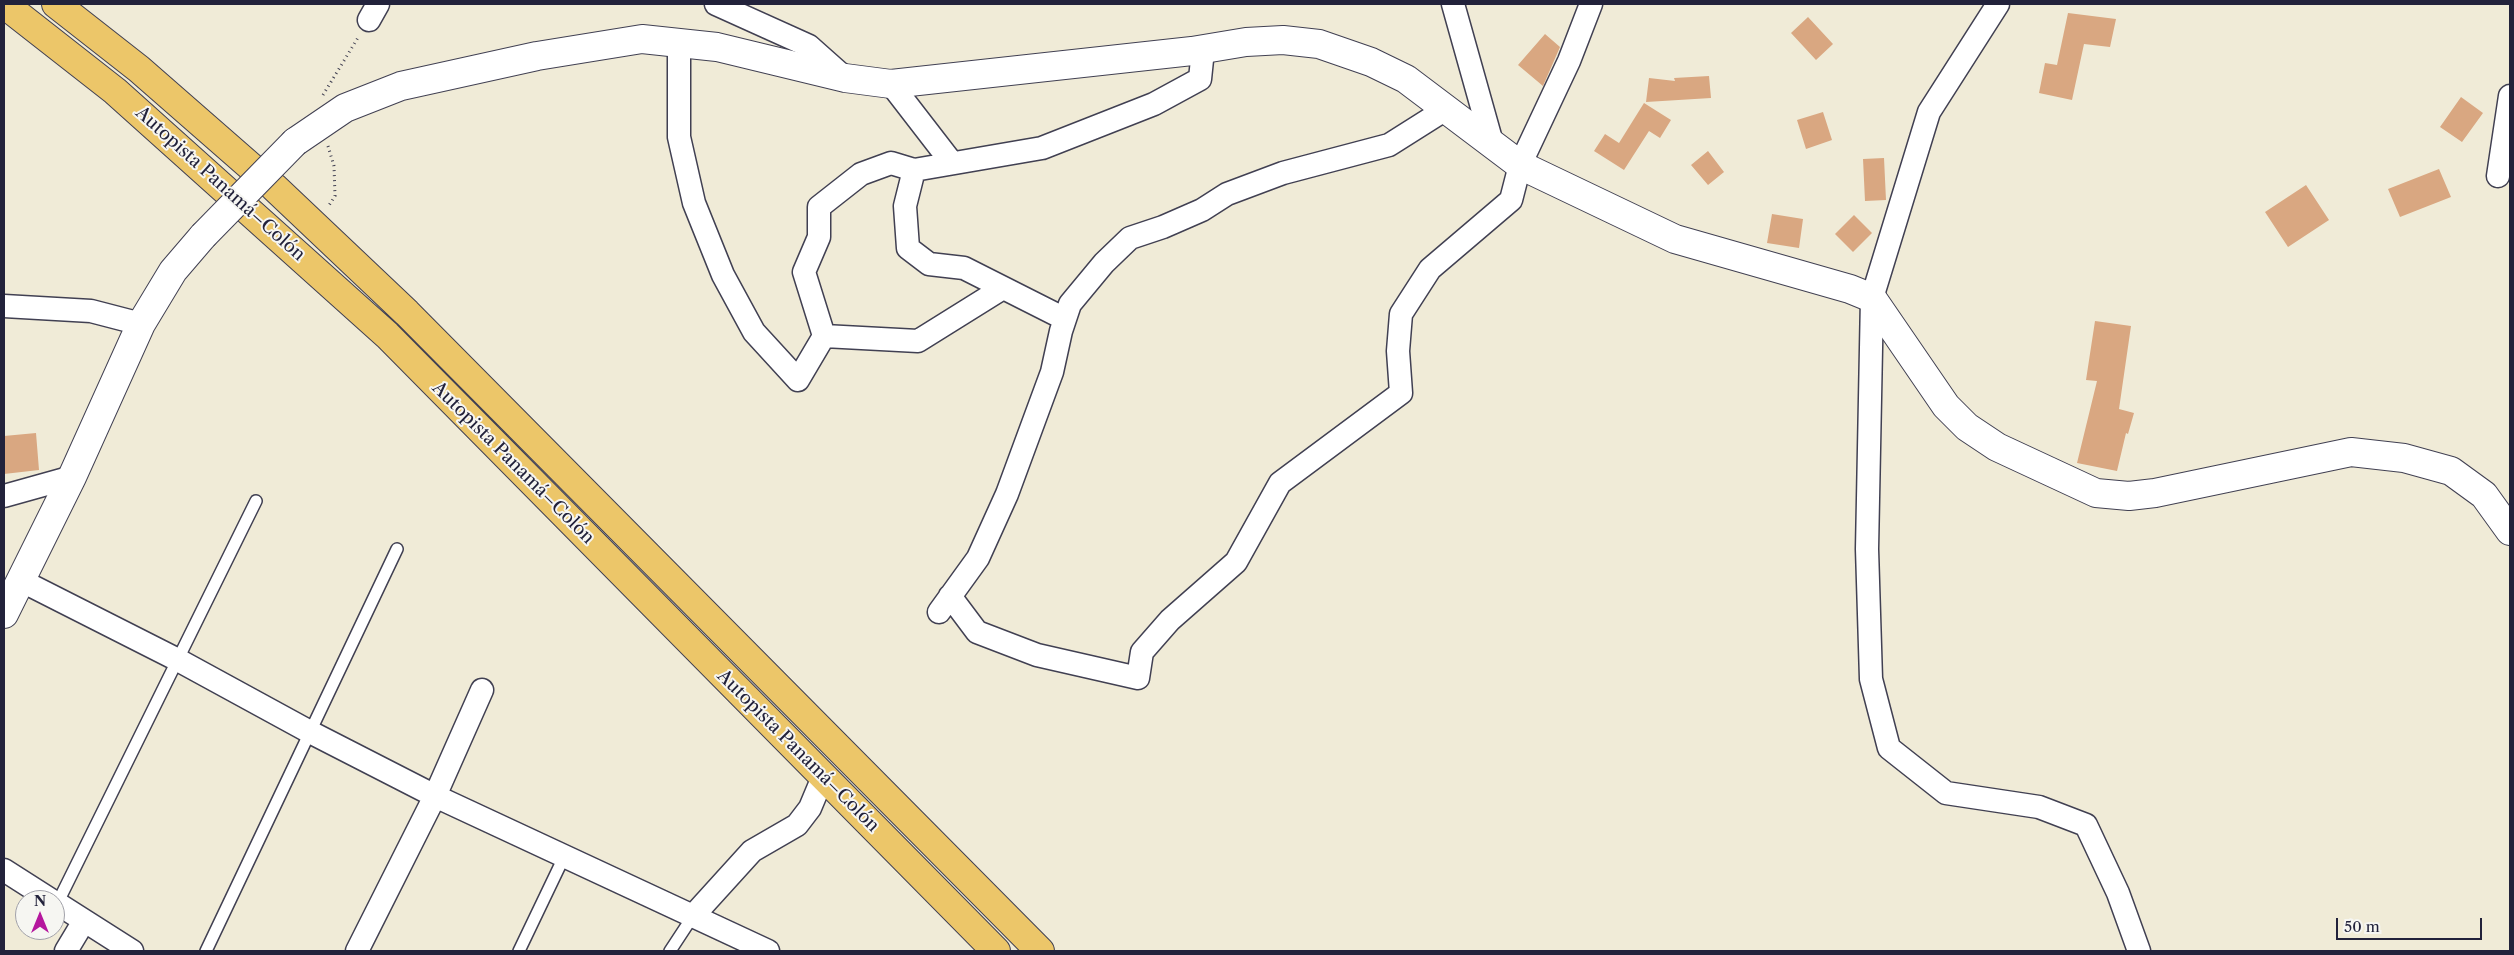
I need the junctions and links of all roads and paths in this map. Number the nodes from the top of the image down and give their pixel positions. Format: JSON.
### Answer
{"nodes":[{"id":1,"x":4,"y":4,"type":"edge"},
{"id":2,"x":56,"y":4,"type":"edge"},
{"id":3,"x":716,"y":4,"type":"edge"},
{"id":4,"x":1453,"y":4,"type":"edge"},
{"id":5,"x":1591,"y":4,"type":"edge"},
{"id":6,"x":1998,"y":4,"type":"edge"},
{"id":7,"x":374,"y":12,"type":"edge"},
{"id":8,"x":679,"y":43,"type":"junction"},
{"id":9,"x":1203,"y":50,"type":"junction"},
{"id":10,"x":846,"y":78,"type":"junction"},
{"id":11,"x":891,"y":84,"type":"junction"},
{"id":12,"x":2510,"y":96,"type":"edge"},
{"id":13,"x":1446,"y":109,"type":"junction"},
{"id":14,"x":320,"y":114,"type":"junction"},
{"id":15,"x":1492,"y":143,"type":"junction"},
{"id":16,"x":952,"y":163,"type":"junction"},
{"id":17,"x":1520,"y":165,"type":"junction"},
{"id":18,"x":914,"y":170,"type":"junction"},
{"id":19,"x":2498,"y":176,"type":"dead end"},
{"id":20,"x":311,"y":222,"type":"junction"},
{"id":21,"x":1003,"y":288,"type":"junction"},
{"id":22,"x":1872,"y":298,"type":"junction"},
{"id":23,"x":4,"y":306,"type":"edge"},
{"id":24,"x":1065,"y":319,"type":"junction"},
{"id":25,"x":142,"y":324,"type":"junction"},
{"id":26,"x":824,"y":336,"type":"junction"},
{"id":27,"x":72,"y":477,"type":"junction"},
{"id":28,"x":4,"y":496,"type":"edge"},
{"id":29,"x":256,"y":501,"type":"dead end"},
{"id":30,"x":2510,"y":530,"type":"edge"},
{"id":31,"x":397,"y":549,"type":"dead end"},
{"id":32,"x":20,"y":580,"type":"junction"},
{"id":33,"x":4,"y":614,"type":"edge"},
{"id":34,"x":178,"y":660,"type":"junction"},
{"id":35,"x":482,"y":690,"type":"dead end"},
{"id":36,"x":310,"y":732,"type":"junction"},
{"id":37,"x":823,"y":776,"type":"junction"},
{"id":38,"x":435,"y":796,"type":"junction"},
{"id":39,"x":564,"y":857,"type":"junction"},
{"id":40,"x":4,"y":870,"type":"edge"},
{"id":41,"x":36,"y":890,"type":"edge"},
{"id":42,"x":61,"y":890,"type":"edge"},
{"id":43,"x":65,"y":909,"type":"edge"},
{"id":44,"x":693,"y":916,"type":"junction"},
{"id":45,"x":84,"y":921,"type":"junction"},
{"id":46,"x":66,"y":951,"type":"edge"},
{"id":47,"x":132,"y":951,"type":"edge"},
{"id":48,"x":206,"y":951,"type":"edge"},
{"id":49,"x":357,"y":951,"type":"edge"},
{"id":50,"x":519,"y":951,"type":"edge"},
{"id":51,"x":670,"y":951,"type":"edge"},
{"id":52,"x":768,"y":951,"type":"edge"},
{"id":53,"x":996,"y":951,"type":"edge"},
{"id":54,"x":1040,"y":951,"type":"edge"},
{"id":55,"x":2139,"y":951,"type":"edge"}],
"edges":[{"from":1,"to":37,"type":"highway","name":"Autopista Panamá–Colón"},
{"from":2,"to":20,"type":"highway","name":"Autopista Panamá–Colón"},
{"from":3,"to":10,"type":"street"},
{"from":4,"to":15,"type":"street"},
{"from":5,"to":17,"type":"street"},
{"from":6,"to":22,"type":"street"},
{"from":7,"to":14,"type":"path"},
{"from":8,"to":10,"type":"street"},
{"from":8,"to":14,"type":"street"},
{"from":8,"to":26,"type":"street"},
{"from":9,"to":11,"type":"street"},
{"from":9,"to":13,"type":"street"},
{"from":9,"to":16,"type":"street"},
{"from":10,"to":11,"type":"street"},
{"from":11,"to":16,"type":"street"},
{"from":12,"to":19,"type":"street"},
{"from":13,"to":15,"type":"street"},
{"from":13,"to":24,"type":"street"},
{"from":14,"to":20,"type":"path"},
{"from":14,"to":25,"type":"street","bridge":true},
{"from":15,"to":17,"type":"street"},
{"from":16,"to":18,"type":"street"},
{"from":17,"to":22,"type":"street"},
{"from":17,"to":24,"type":"street"},
{"from":18,"to":21,"type":"street"},
{"from":18,"to":26,"type":"street"},
{"from":20,"to":54,"type":"highway","name":"Autopista Panamá–Colón"},
{"from":21,"to":24,"type":"street"},
{"from":21,"to":26,"type":"street"},
{"from":22,"to":30,"type":"street"},
{"from":22,"to":55,"type":"street"},
{"from":23,"to":25,"type":"street"},
{"from":25,"to":27,"type":"street"},
{"from":27,"to":28,"type":"street"},
{"from":27,"to":32,"type":"street"},
{"from":29,"to":34,"type":"lane"},
{"from":31,"to":36,"type":"lane"},
{"from":32,"to":33,"type":"street"},
{"from":32,"to":34,"type":"street"},
{"from":34,"to":36,"type":"street"},
{"from":34,"to":42,"type":"lane"},
{"from":35,"to":38,"type":"street"},
{"from":36,"to":38,"type":"street"},
{"from":36,"to":48,"type":"lane"},
{"from":37,"to":44,"type":"street"},
{"from":37,"to":53,"type":"highway","name":"Autopista Panamá–Colón"},
{"from":38,"to":39,"type":"street"},
{"from":38,"to":49,"type":"street"},
{"from":39,"to":44,"type":"street"},
{"from":39,"to":50,"type":"lane"},
{"from":40,"to":41,"type":"street"},
{"from":43,"to":45,"type":"street"},
{"from":44,"to":51,"type":"lane"},
{"from":44,"to":52,"type":"street"},
{"from":45,"to":46,"type":"street"},
{"from":45,"to":47,"type":"street"}]}
